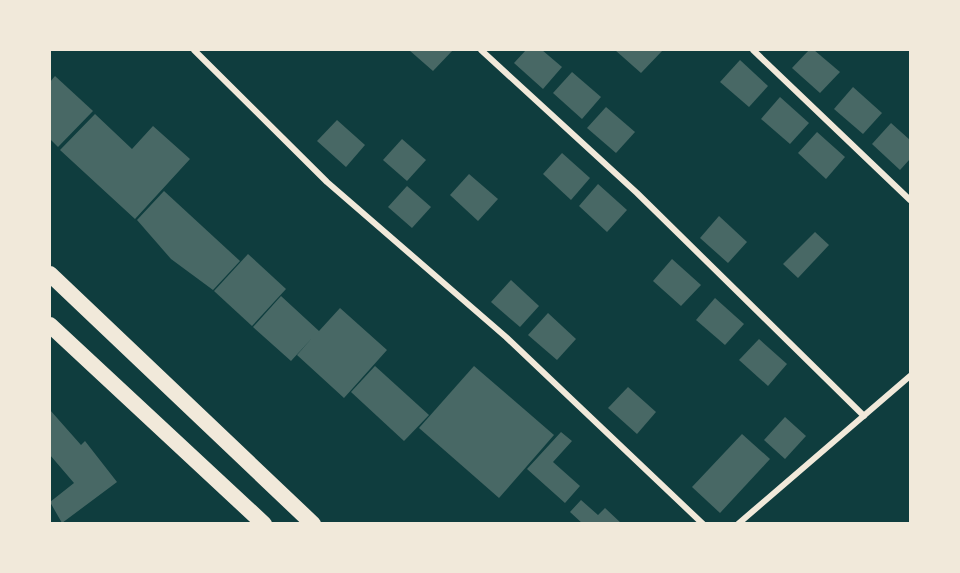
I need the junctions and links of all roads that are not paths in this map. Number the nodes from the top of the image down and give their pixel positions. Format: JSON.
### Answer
{"nodes":[{"id":1,"x":194,"y":50,"type":"edge"},
{"id":2,"x":481,"y":50,"type":"edge"},
{"id":3,"x":753,"y":50,"type":"edge"},
{"id":4,"x":910,"y":200,"type":"edge"},
{"id":5,"x":50,"y":274,"type":"edge"},
{"id":6,"x":50,"y":325,"type":"edge"},
{"id":7,"x":910,"y":376,"type":"edge"},
{"id":8,"x":864,"y":416,"type":"junction"},
{"id":9,"x":264,"y":524,"type":"edge"},
{"id":10,"x":313,"y":524,"type":"edge"},
{"id":11,"x":703,"y":524,"type":"edge"},
{"id":12,"x":738,"y":524,"type":"edge"}],
"edges":[{"from":1,"to":11,"type":"street"},
{"from":2,"to":8,"type":"street"},
{"from":3,"to":4,"type":"street"},
{"from":5,"to":10,"type":"highway"},
{"from":6,"to":9,"type":"highway"},
{"from":7,"to":8,"type":"street"},
{"from":8,"to":12,"type":"street"}]}
